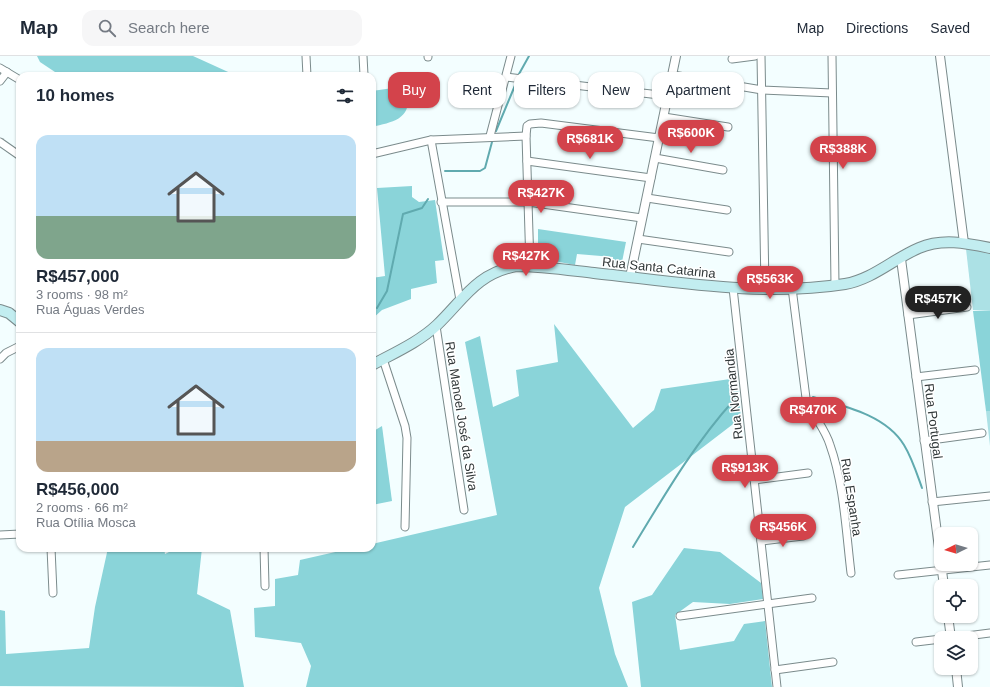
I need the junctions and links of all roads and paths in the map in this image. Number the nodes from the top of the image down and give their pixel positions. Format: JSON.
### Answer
{"nodes":[{"id":1,"x":306,"y":56,"type":"edge"},
{"id":2,"x":363,"y":56,"type":"edge"},
{"id":3,"x":511,"y":56,"type":"edge"},
{"id":4,"x":673,"y":56,"type":"edge"},
{"id":5,"x":755,"y":56,"type":"edge"},
{"id":6,"x":761,"y":56,"type":"edge"},
{"id":7,"x":832,"y":56,"type":"edge"},
{"id":8,"x":940,"y":56,"type":"edge"},
{"id":9,"x":732,"y":59,"type":"dead end"},
{"id":10,"x":0,"y":68,"type":"edge"},
{"id":11,"x":7,"y":72,"type":"junction"},
{"id":12,"x":306,"y":72,"type":"edge"},
{"id":13,"x":364,"y":72,"type":"edge"},
{"id":14,"x":673,"y":72,"type":"edge"},
{"id":15,"x":506,"y":77,"type":"joint"},
{"id":16,"x":16,"y":78,"type":"edge"},
{"id":17,"x":0,"y":81,"type":"edge"},
{"id":18,"x":744,"y":87,"type":"edge"},
{"id":19,"x":762,"y":90,"type":"junction"},
{"id":20,"x":832,"y":93,"type":"junction"},
{"id":21,"x":652,"y":94,"type":"edge"},
{"id":22,"x":498,"y":108,"type":"edge"},
{"id":23,"x":666,"y":108,"type":"edge"},
{"id":24,"x":664,"y":117,"type":"junction"},
{"id":25,"x":728,"y":127,"type":"dead end"},
{"id":26,"x":490,"y":136,"type":"junction"},
{"id":27,"x":526,"y":136,"type":"junction"},
{"id":28,"x":659,"y":138,"type":"junction"},
{"id":29,"x":431,"y":140,"type":"junction"},
{"id":30,"x":0,"y":142,"type":"edge"},
{"id":31,"x":16,"y":153,"type":"edge"},
{"id":32,"x":376,"y":153,"type":"edge"},
{"id":33,"x":655,"y":158,"type":"junction"},
{"id":34,"x":526,"y":161,"type":"junction"},
{"id":35,"x":723,"y":170,"type":"dead end"},
{"id":36,"x":651,"y":178,"type":"junction"},
{"id":37,"x":647,"y":198,"type":"junction"},
{"id":38,"x":441,"y":202,"type":"junction"},
{"id":39,"x":528,"y":202,"type":"junction"},
{"id":40,"x":727,"y":210,"type":"dead end"},
{"id":41,"x":642,"y":218,"type":"junction"},
{"id":42,"x":638,"y":239,"type":"junction"},
{"id":43,"x":964,"y":243,"type":"junction"},
{"id":44,"x":990,"y":248,"type":"edge"},
{"id":45,"x":729,"y":252,"type":"dead end"},
{"id":46,"x":900,"y":259,"type":"junction"},
{"id":47,"x":530,"y":266,"type":"junction"},
{"id":48,"x":630,"y":277,"type":"junction"},
{"id":49,"x":835,"y":285,"type":"junction"},
{"id":50,"x":733,"y":288,"type":"junction"},
{"id":51,"x":792,"y":288,"type":"junction"},
{"id":52,"x":765,"y":289,"type":"junction"},
{"id":53,"x":460,"y":300,"type":"junction"},
{"id":54,"x":967,"y":307,"type":"dead end"},
{"id":55,"x":0,"y":310,"type":"edge"},
{"id":56,"x":908,"y":315,"type":"junction"},
{"id":57,"x":16,"y":319,"type":"edge"},
{"id":58,"x":436,"y":326,"type":"junction"},
{"id":59,"x":16,"y":348,"type":"edge"},
{"id":60,"x":0,"y":359,"type":"edge"},
{"id":61,"x":383,"y":359,"type":"junction"},
{"id":62,"x":376,"y":363,"type":"edge"},
{"id":63,"x":975,"y":370,"type":"dead end"},
{"id":64,"x":916,"y":377,"type":"junction"},
{"id":65,"x":982,"y":433,"type":"dead end"},
{"id":66,"x":924,"y":441,"type":"junction"},
{"id":67,"x":808,"y":473,"type":"dead end"},
{"id":68,"x":754,"y":480,"type":"junction"},
{"id":69,"x":990,"y":496,"type":"edge"},
{"id":70,"x":932,"y":502,"type":"junction"},
{"id":71,"x":464,"y":510,"type":"dead end"},
{"id":72,"x":935,"y":527,"type":"edge"},
{"id":73,"x":405,"y":528,"type":"dead end"},
{"id":74,"x":16,"y":534,"type":"edge"},
{"id":75,"x":0,"y":535,"type":"edge"},
{"id":76,"x":803,"y":536,"type":"dead end"},
{"id":77,"x":761,"y":541,"type":"junction"},
{"id":78,"x":51,"y":552,"type":"edge"},
{"id":79,"x":264,"y":552,"type":"edge"},
{"id":80,"x":990,"y":565,"type":"edge"},
{"id":81,"x":978,"y":566,"type":"edge"},
{"id":82,"x":934,"y":571,"type":"edge"},
{"id":83,"x":852,"y":573,"type":"dead end"},
{"id":84,"x":898,"y":575,"type":"dead end"},
{"id":85,"x":265,"y":586,"type":"dead end"},
{"id":86,"x":53,"y":593,"type":"dead end"},
{"id":87,"x":812,"y":598,"type":"dead end"},
{"id":88,"x":768,"y":604,"type":"junction"},
{"id":89,"x":680,"y":616,"type":"dead end"},
{"id":90,"x":990,"y":633,"type":"edge"},
{"id":91,"x":978,"y":635,"type":"edge"},
{"id":92,"x":934,"y":640,"type":"edge"},
{"id":93,"x":916,"y":642,"type":"dead end"},
{"id":94,"x":833,"y":662,"type":"dead end"},
{"id":95,"x":775,"y":670,"type":"junction"},
{"id":96,"x":957,"y":675,"type":"edge"},
{"id":97,"x":777,"y":687,"type":"edge"},
{"id":98,"x":958,"y":687,"type":"edge"}],
"edges":[{"from":1,"to":12,"type":"street"},
{"from":2,"to":13,"type":"street"},
{"from":3,"to":15,"type":"street"},
{"from":4,"to":14,"type":"street"},
{"from":5,"to":9,"type":"street"},
{"from":6,"to":19,"type":"street"},
{"from":7,"to":20,"type":"street"},
{"from":8,"to":43,"type":"street"},
{"from":10,"to":11,"type":"street"},
{"from":11,"to":16,"type":"street"},
{"from":11,"to":17,"type":"street"},
{"from":15,"to":21,"type":"street"},
{"from":18,"to":19,"type":"street"},
{"from":19,"to":20,"type":"street"},
{"from":19,"to":52,"type":"street"},
{"from":20,"to":49,"type":"street"},
{"from":22,"to":26,"type":"street"},
{"from":23,"to":24,"type":"street"},
{"from":24,"to":25,"type":"street"},
{"from":24,"to":28,"type":"street"},
{"from":26,"to":27,"type":"street"},
{"from":26,"to":29,"type":"street"},
{"from":27,"to":28,"type":"street"},
{"from":27,"to":34,"type":"street"},
{"from":28,"to":33,"type":"street"},
{"from":29,"to":32,"type":"street"},
{"from":29,"to":38,"type":"street"},
{"from":30,"to":31,"type":"street"},
{"from":33,"to":35,"type":"street"},
{"from":33,"to":36,"type":"street"},
{"from":34,"to":36,"type":"street"},
{"from":34,"to":39,"type":"street"},
{"from":36,"to":37,"type":"street"},
{"from":37,"to":40,"type":"street"},
{"from":37,"to":41,"type":"street"},
{"from":38,"to":39,"type":"street"},
{"from":38,"to":53,"type":"street"},
{"from":39,"to":41,"type":"street"},
{"from":39,"to":47,"type":"street"},
{"from":41,"to":42,"type":"street"},
{"from":42,"to":45,"type":"street"},
{"from":42,"to":48,"type":"street"},
{"from":43,"to":44,"type":"main road","name":"Rua Santa Catarina"},
{"from":43,"to":46,"type":"main road","name":"Rua Santa Catarina"},
{"from":46,"to":49,"type":"main road","name":"Rua Santa Catarina"},
{"from":46,"to":56,"type":"street","name":"Rua Portugal"},
{"from":47,"to":48,"type":"main road","name":"Rua Santa Catarina"},
{"from":47,"to":53,"type":"main road","name":"Rua Santa Catarina"},
{"from":48,"to":50,"type":"main road","name":"Rua Santa Catarina"},
{"from":49,"to":51,"type":"main road","name":"Rua Santa Catarina"},
{"from":50,"to":52,"type":"main road","name":"Rua Santa Catarina"},
{"from":50,"to":68,"type":"street","name":"Rua Normandia"},
{"from":51,"to":52,"type":"main road","name":"Rua Santa Catarina"},
{"from":51,"to":83,"type":"street","name":"Rua Espanha"},
{"from":53,"to":58,"type":"main road","name":"Rua Santa Catarina"},
{"from":54,"to":56,"type":"street"},
{"from":55,"to":57,"type":"main road"},
{"from":56,"to":64,"type":"street","name":"Rua Portugal"},
{"from":58,"to":61,"type":"main road","name":"Rua Santa Catarina"},
{"from":58,"to":71,"type":"street","name":"Rua Manoel José da Silva"},
{"from":59,"to":60,"type":"street"},
{"from":61,"to":62,"type":"main road","name":"Rua Santa Catarina"},
{"from":61,"to":73,"type":"street"},
{"from":63,"to":64,"type":"street"},
{"from":64,"to":66,"type":"street","name":"Rua Portugal"},
{"from":65,"to":66,"type":"street"},
{"from":66,"to":70,"type":"street","name":"Rua Portugal"},
{"from":67,"to":68,"type":"street"},
{"from":68,"to":77,"type":"street","name":"Rua Normandia"},
{"from":69,"to":70,"type":"street"},
{"from":70,"to":72,"type":"street","name":"Rua Portugal"},
{"from":74,"to":75,"type":"street"},
{"from":76,"to":77,"type":"street"},
{"from":77,"to":88,"type":"street","name":"Rua Normandia"},
{"from":78,"to":86,"type":"street"},
{"from":79,"to":85,"type":"street"},
{"from":80,"to":81,"type":"street"},
{"from":82,"to":84,"type":"street"},
{"from":87,"to":88,"type":"street"},
{"from":88,"to":89,"type":"street"},
{"from":88,"to":95,"type":"street","name":"Rua Normandia"},
{"from":90,"to":91,"type":"street"},
{"from":92,"to":93,"type":"street"},
{"from":94,"to":95,"type":"street"},
{"from":95,"to":97,"type":"street","name":"Rua Normandia"},
{"from":96,"to":98,"type":"street"}]}
